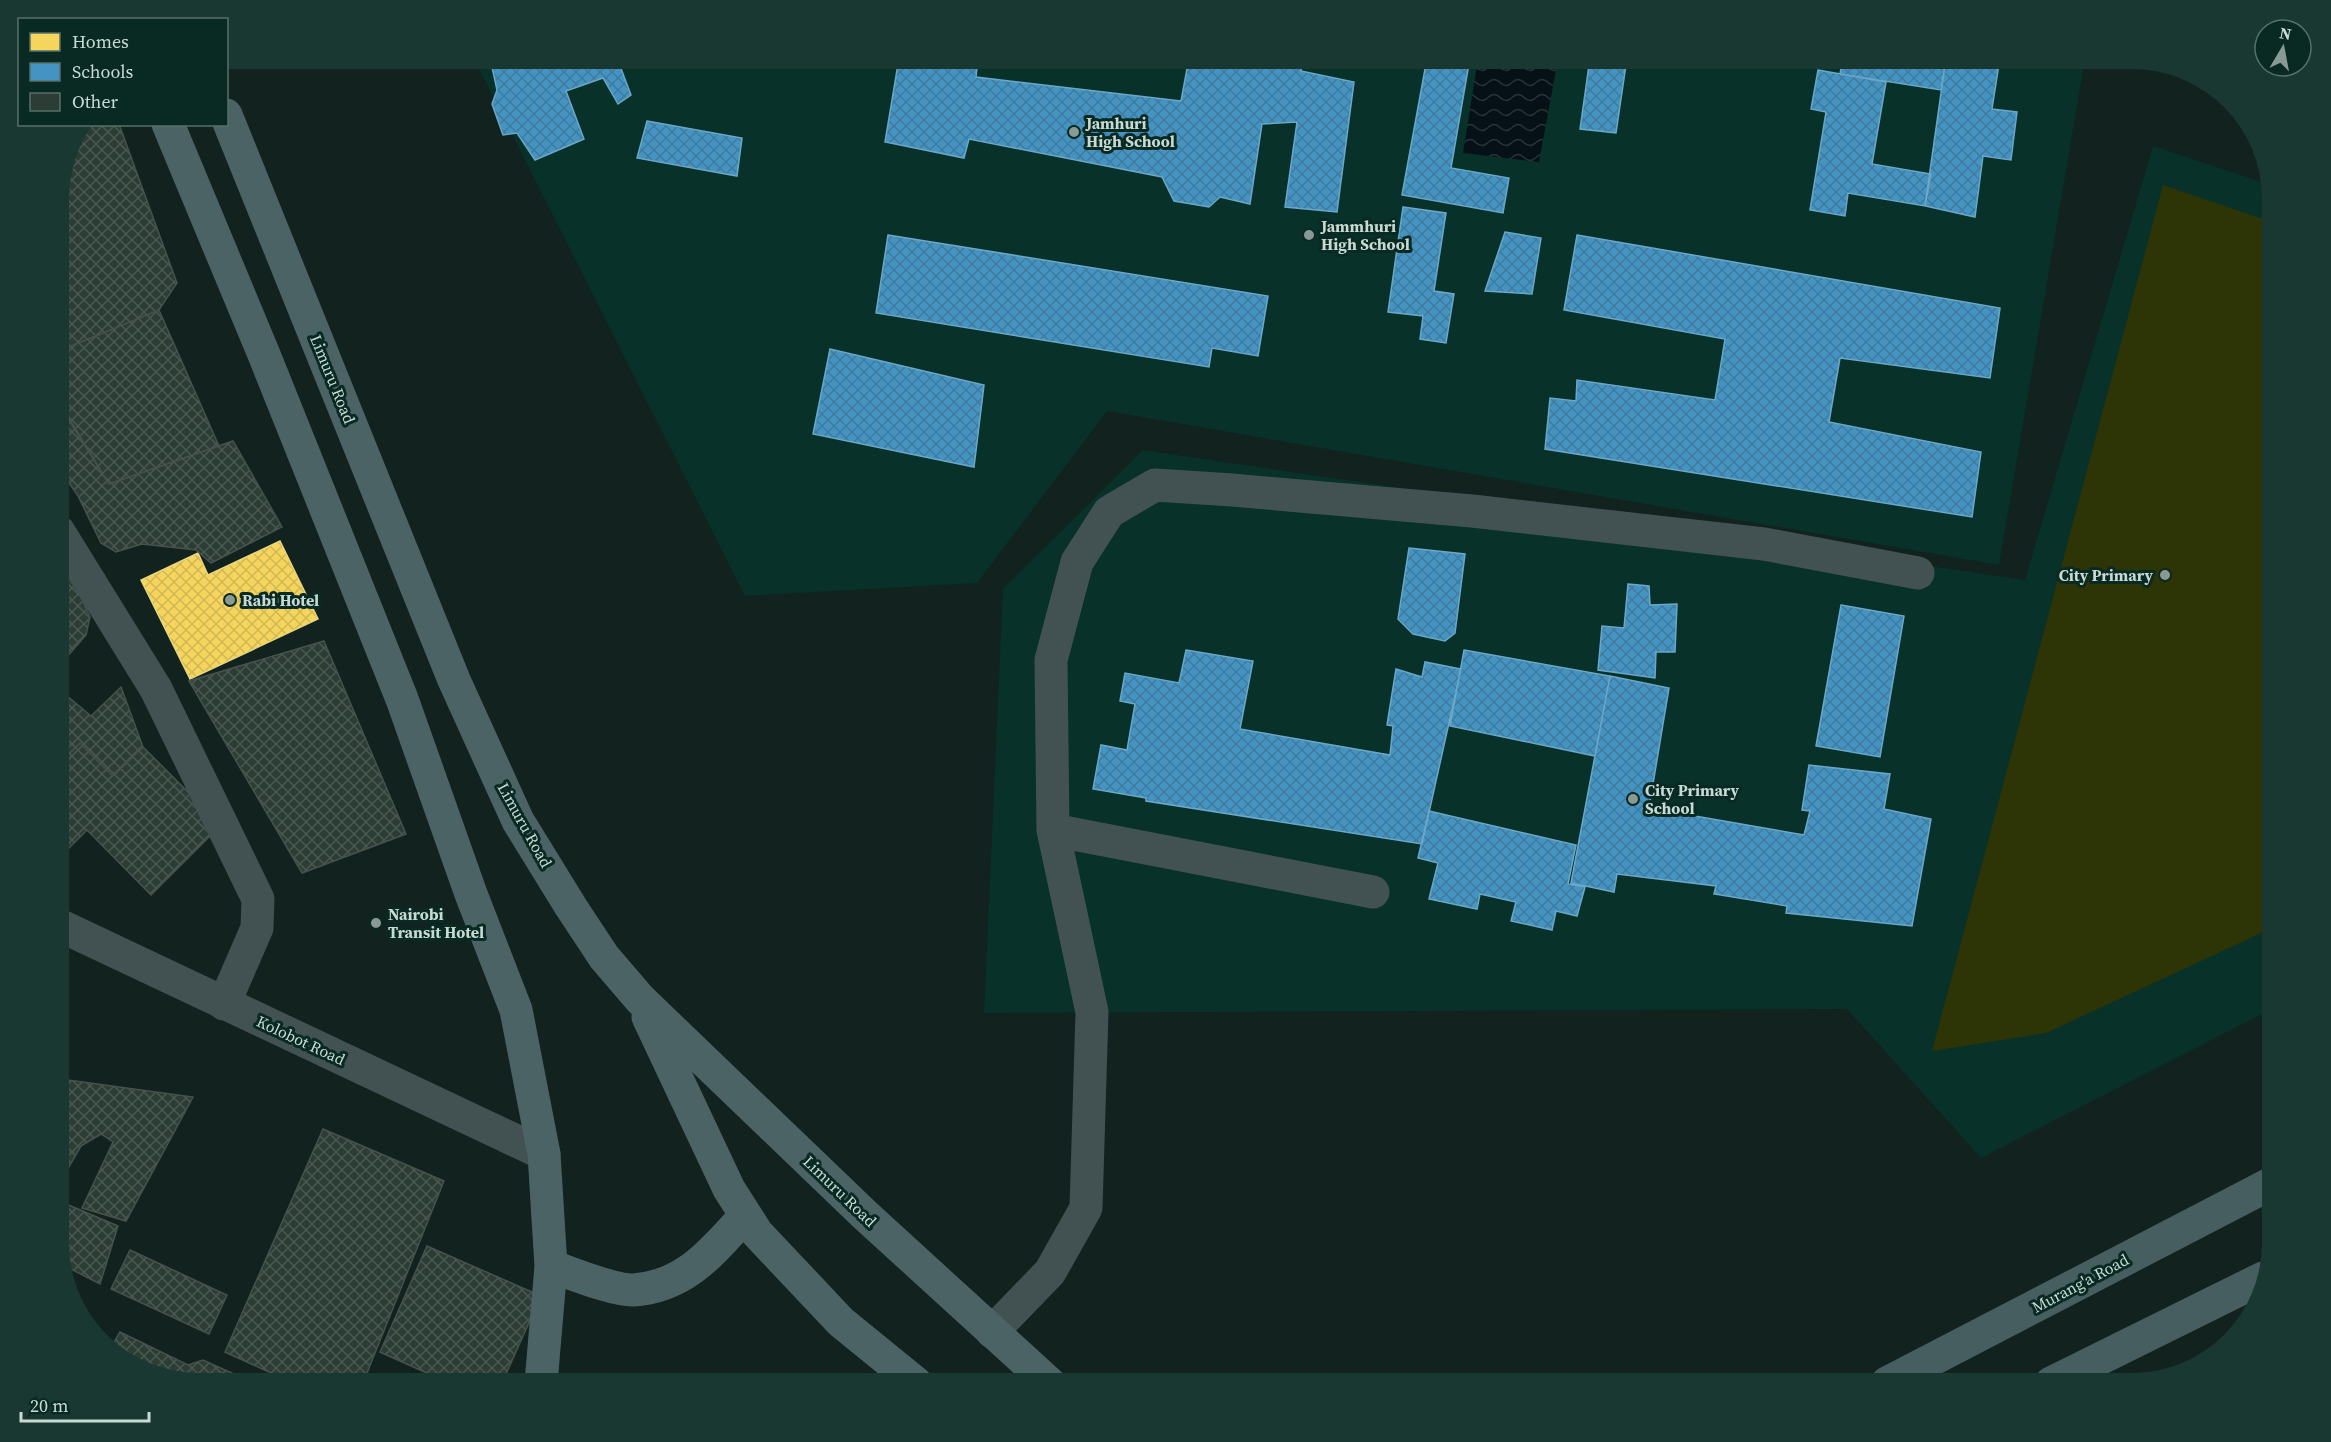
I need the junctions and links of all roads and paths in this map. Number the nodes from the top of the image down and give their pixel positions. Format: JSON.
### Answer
{"nodes":[{"id":1,"x":228,"y":120,"type":"edge"},
{"id":2,"x":169,"y":126,"type":"edge"},
{"id":3,"x":69,"y":548,"type":"edge"},
{"id":4,"x":1918,"y":573,"type":"dead end"},
{"id":5,"x":1053,"y":830,"type":"junction"},
{"id":6,"x":1373,"y":892,"type":"dead end"},
{"id":7,"x":69,"y":930,"type":"edge"},
{"id":8,"x":640,"y":999,"type":"junction"},
{"id":9,"x":224,"y":1004,"type":"junction"},
{"id":10,"x":544,"y":1154,"type":"junction"},
{"id":11,"x":2262,"y":1188,"type":"edge"},
{"id":12,"x":745,"y":1216,"type":"junction"},
{"id":13,"x":550,"y":1266,"type":"junction"},
{"id":14,"x":2256,"y":1281,"type":"edge"},
{"id":15,"x":992,"y":1332,"type":"junction"},
{"id":16,"x":542,"y":1373,"type":"edge"},
{"id":17,"x":904,"y":1373,"type":"edge"},
{"id":18,"x":1038,"y":1373,"type":"edge"},
{"id":19,"x":1906,"y":1373,"type":"edge"},
{"id":20,"x":2071,"y":1373,"type":"edge"}],
"edges":[{"from":1,"to":8,"type":"main road","name":"Limuru Road"},
{"from":2,"to":10,"type":"main road"},
{"from":3,"to":9,"type":"street"},
{"from":4,"to":5,"type":"street"},
{"from":5,"to":6,"type":"street"},
{"from":5,"to":15,"type":"street"},
{"from":7,"to":9,"type":"street","name":"Kolobot Road"},
{"from":8,"to":12,"type":"main road"},
{"from":8,"to":15,"type":"main road","name":"Limuru Road"},
{"from":9,"to":10,"type":"street","name":"Kolobot Road"},
{"from":10,"to":13,"type":"main road"},
{"from":11,"to":19,"type":"highway","name":"Murang'a Road"},
{"from":12,"to":13,"type":"main road"},
{"from":12,"to":17,"type":"main road"},
{"from":13,"to":16,"type":"main road"},
{"from":14,"to":20,"type":"highway"},
{"from":15,"to":18,"type":"main road","name":"Limuru Road"}]}
